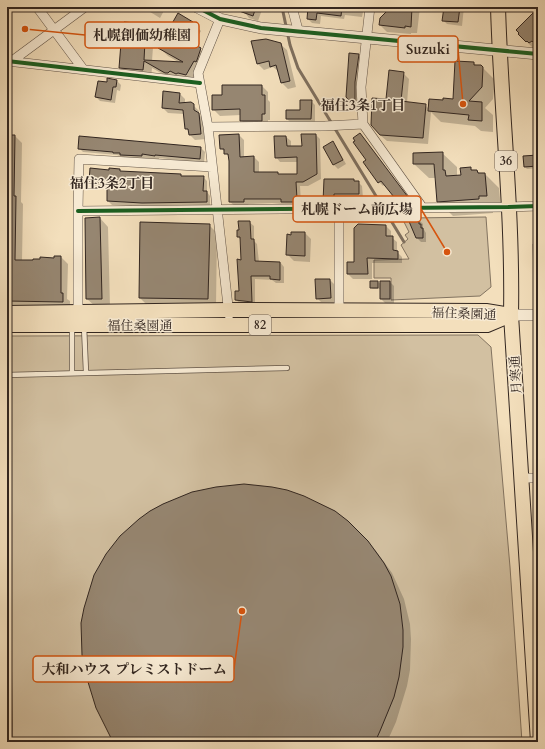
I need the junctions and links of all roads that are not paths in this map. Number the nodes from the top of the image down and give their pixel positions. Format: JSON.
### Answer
{"nodes":[{"id":1,"x":37,"y":7,"type":"edge"},
{"id":2,"x":85,"y":7,"type":"edge"},
{"id":3,"x":197,"y":7,"type":"edge"},
{"id":4,"x":292,"y":7,"type":"edge"},
{"id":5,"x":370,"y":7,"type":"edge"},
{"id":6,"x":498,"y":7,"type":"edge"},
{"id":7,"x":220,"y":19,"type":"junction"},
{"id":8,"x":54,"y":30,"type":"junction"},
{"id":9,"x":295,"y":30,"type":"junction"},
{"id":10,"x":367,"y":38,"type":"junction"},
{"id":11,"x":500,"y":50,"type":"junction"},
{"id":12,"x":538,"y":54,"type":"edge"},
{"id":13,"x":10,"y":61,"type":"edge"},
{"id":14,"x":84,"y":69,"type":"junction"},
{"id":15,"x":200,"y":82,"type":"junction"},
{"id":16,"x":364,"y":124,"type":"junction"},
{"id":17,"x":208,"y":126,"type":"junction"},
{"id":18,"x":212,"y":166,"type":"junction"},
{"id":19,"x":538,"y":206,"type":"edge"},
{"id":20,"x":422,"y":207,"type":"junction"},
{"id":21,"x":508,"y":207,"type":"junction"},
{"id":22,"x":339,"y":208,"type":"junction"},
{"id":23,"x":217,"y":209,"type":"junction"},
{"id":24,"x":78,"y":211,"type":"junction"},
{"id":25,"x":229,"y":310,"type":"junction"},
{"id":26,"x":340,"y":311,"type":"junction"},
{"id":27,"x":7,"y":312,"type":"edge"},
{"id":28,"x":538,"y":314,"type":"edge"},
{"id":29,"x":511,"y":316,"type":"junction"},
{"id":30,"x":78,"y":322,"type":"junction"},
{"id":31,"x":7,"y":325,"type":"edge"},
{"id":32,"x":230,"y":325,"type":"junction"},
{"id":33,"x":286,"y":368,"type":"dead end"},
{"id":34,"x":86,"y":372,"type":"junction"},
{"id":35,"x":72,"y":373,"type":"junction"},
{"id":36,"x":7,"y":375,"type":"edge"},
{"id":37,"x":521,"y":478,"type":"junction"},
{"id":38,"x":538,"y":478,"type":"edge"},
{"id":39,"x":7,"y":528,"type":"edge"},
{"id":40,"x":10,"y":742,"type":"edge"},
{"id":41,"x":538,"y":742,"type":"edge"}],
"edges":[{"from":1,"to":8,"type":"street"},
{"from":2,"to":8,"type":"street"},
{"from":3,"to":7,"type":"street"},
{"from":4,"to":9,"type":"street"},
{"from":5,"to":10,"type":"street"},
{"from":6,"to":11,"type":"main road","name":"月寒通","number":"36"},
{"from":7,"to":9,"type":"street"},
{"from":7,"to":15,"type":"street"},
{"from":8,"to":13,"type":"street"},
{"from":8,"to":14,"type":"street"},
{"from":9,"to":10,"type":"street"},
{"from":10,"to":11,"type":"street"},
{"from":10,"to":16,"type":"street"},
{"from":11,"to":12,"type":"street"},
{"from":11,"to":21,"type":"main road","name":"月寒通","number":"36"},
{"from":13,"to":14,"type":"street"},
{"from":14,"to":15,"type":"street"},
{"from":15,"to":17,"type":"street"},
{"from":16,"to":17,"type":"street"},
{"from":16,"to":20,"type":"street"},
{"from":17,"to":18,"type":"street"},
{"from":18,"to":23,"type":"street"},
{"from":18,"to":24,"type":"street"},
{"from":19,"to":21,"type":"street"},
{"from":20,"to":21,"type":"street"},
{"from":20,"to":22,"type":"street"},
{"from":21,"to":29,"type":"main road","name":"月寒通","number":"36"},
{"from":22,"to":23,"type":"street"},
{"from":22,"to":26,"type":"street"},
{"from":23,"to":24,"type":"street"},
{"from":23,"to":25,"type":"street"},
{"from":24,"to":30,"type":"street"},
{"from":25,"to":26,"type":"main road","name":"福住桑園通","number":"82"},
{"from":25,"to":30,"type":"main road","name":"福住桑園通","number":"82"},
{"from":25,"to":32,"type":"street"},
{"from":26,"to":29,"type":"main road","name":"福住桑園通","number":"82"},
{"from":27,"to":30,"type":"main road","name":"福住桑園通","number":"82"},
{"from":28,"to":29,"type":"street"},
{"from":29,"to":32,"type":"main road","name":"福住桑園通","number":"82"},
{"from":29,"to":37,"type":"main road","name":"月寒通","number":"36"},
{"from":30,"to":31,"type":"main road","name":"福住桑園通","number":"82"},
{"from":30,"to":32,"type":"main road","name":"福住桑園通","number":"82"},
{"from":30,"to":34,"type":"lane"},
{"from":30,"to":35,"type":"lane"},
{"from":33,"to":34,"type":"lane"},
{"from":34,"to":35,"type":"lane"},
{"from":35,"to":36,"type":"lane"},
{"from":37,"to":38,"type":"street"},
{"from":37,"to":41,"type":"main road","name":"月寒通","number":"36"},
{"from":39,"to":40,"type":"lane"}]}
